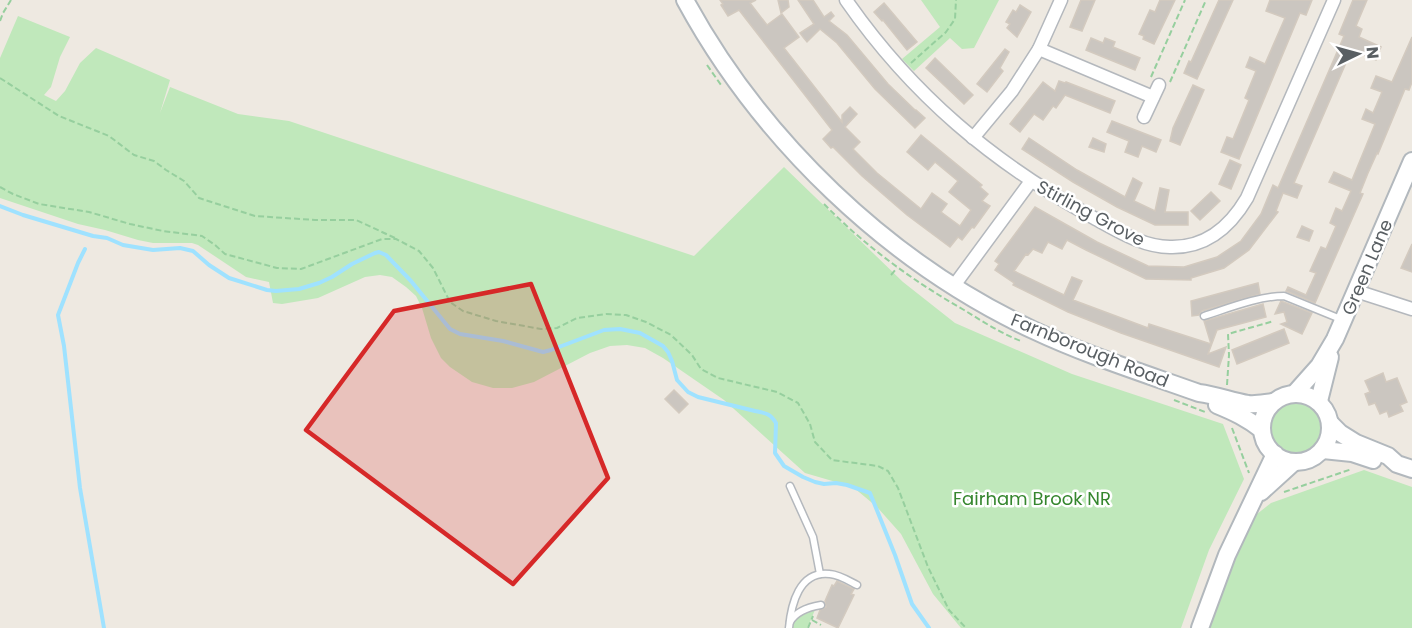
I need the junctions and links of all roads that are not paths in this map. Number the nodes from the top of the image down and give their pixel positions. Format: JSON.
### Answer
{"nodes":[{"id":1,"x":685,"y":0,"type":"edge"},
{"id":2,"x":846,"y":0,"type":"edge"},
{"id":3,"x":1061,"y":0,"type":"edge"},
{"id":4,"x":1334,"y":0,"type":"edge"},
{"id":5,"x":1039,"y":49,"type":"junction"},
{"id":6,"x":1159,"y":83,"type":"road end"},
{"id":7,"x":1153,"y":97,"type":"junction"},
{"id":8,"x":1144,"y":117,"type":"dead end"},
{"id":9,"x":973,"y":138,"type":"junction"},
{"id":10,"x":1412,"y":161,"type":"edge"},
{"id":11,"x":1031,"y":182,"type":"junction"},
{"id":12,"x":953,"y":287,"type":"junction"},
{"id":13,"x":1356,"y":291,"type":"junction"},
{"id":14,"x":1412,"y":309,"type":"edge"},
{"id":15,"x":1204,"y":316,"type":"dead end"},
{"id":16,"x":1344,"y":320,"type":"junction"},
{"id":17,"x":1335,"y":339,"type":"junction"},
{"id":18,"x":1199,"y":393,"type":"junction"},
{"id":19,"x":1295,"y":393,"type":"junction"},
{"id":20,"x":1319,"y":401,"type":"junction"},
{"id":21,"x":1273,"y":402,"type":"junction"},
{"id":22,"x":1331,"y":424,"type":"junction"},
{"id":23,"x":1262,"y":430,"type":"junction"},
{"id":24,"x":1323,"y":450,"type":"junction"},
{"id":25,"x":1275,"y":454,"type":"junction"},
{"id":26,"x":1294,"y":462,"type":"junction"},
{"id":27,"x":1404,"y":466,"type":"edge"},
{"id":28,"x":790,"y":486,"type":"dead end"},
{"id":29,"x":1253,"y":499,"type":"junction"},
{"id":30,"x":820,"y":574,"type":"junction"},
{"id":31,"x":857,"y":585,"type":"dead end"},
{"id":32,"x":820,"y":605,"type":"dead end"},
{"id":33,"x":789,"y":625,"type":"edge"},
{"id":34,"x":1200,"y":628,"type":"edge"}],
"edges":[{"from":1,"to":12,"type":"street","name":"Farnborough Road"},
{"from":2,"to":9,"type":"street","name":"Stirling Grove"},
{"from":3,"to":5,"type":"street"},
{"from":4,"to":11,"type":"street","name":"Stirling Grove"},
{"from":5,"to":7,"type":"street"},
{"from":5,"to":9,"type":"street"},
{"from":6,"to":7,"type":"street"},
{"from":7,"to":8,"type":"street"},
{"from":9,"to":11,"type":"street","name":"Stirling Grove"},
{"from":10,"to":13,"type":"street","name":"Green Lane"},
{"from":11,"to":12,"type":"street"},
{"from":12,"to":18,"type":"street","name":"Farnborough Road"},
{"from":13,"to":14,"type":"street"},
{"from":13,"to":16,"type":"street","name":"Green Lane"},
{"from":15,"to":16,"type":"lane"},
{"from":16,"to":17,"type":"street","name":"Green Lane"},
{"from":17,"to":19,"type":"street","name":"Green Lane"},
{"from":17,"to":20,"type":"street","name":"Green Lane"},
{"from":18,"to":21,"type":"street","name":"Farnborough Road"},
{"from":18,"to":23,"type":"street","name":"Farnborough Road"},
{"from":19,"to":20,"type":"street"},
{"from":19,"to":21,"type":"street"},
{"from":20,"to":22,"type":"street"},
{"from":21,"to":23,"type":"street"},
{"from":22,"to":24,"type":"street"},
{"from":22,"to":27,"type":"street"},
{"from":23,"to":25,"type":"street"},
{"from":24,"to":26,"type":"street"},
{"from":24,"to":27,"type":"street"},
{"from":25,"to":26,"type":"street"},
{"from":25,"to":29,"type":"street"},
{"from":26,"to":29,"type":"street"},
{"from":28,"to":30,"type":"lane"},
{"from":29,"to":34,"type":"street"},
{"from":30,"to":31,"type":"lane"},
{"from":30,"to":33,"type":"lane"},
{"from":32,"to":33,"type":"lane"}]}
